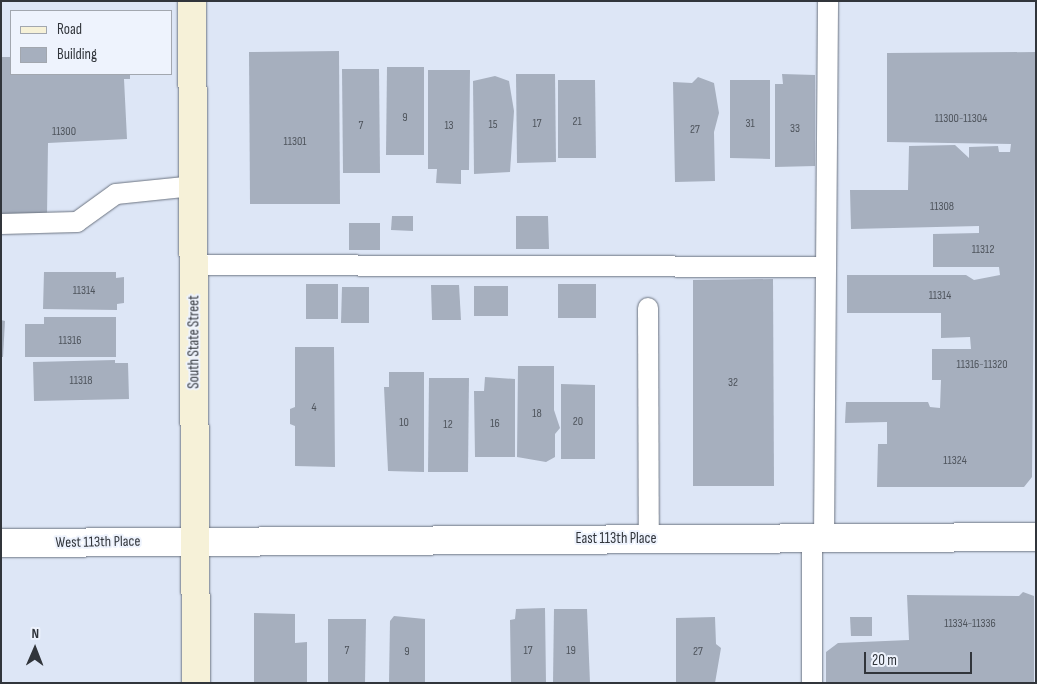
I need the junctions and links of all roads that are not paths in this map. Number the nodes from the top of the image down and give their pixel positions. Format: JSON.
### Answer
{"nodes":[{"id":1,"x":192,"y":1,"type":"edge"},
{"id":2,"x":828,"y":1,"type":"edge"},
{"id":3,"x":193,"y":186,"type":"junction"},
{"id":4,"x":1,"y":224,"type":"edge"},
{"id":5,"x":194,"y":264,"type":"junction"},
{"id":6,"x":826,"y":267,"type":"junction"},
{"id":7,"x":648,"y":308,"type":"dead end"},
{"id":8,"x":1036,"y":537,"type":"edge"},
{"id":9,"x":649,"y":538,"type":"junction"},
{"id":10,"x":818,"y":538,"type":"junction"},
{"id":11,"x":196,"y":541,"type":"junction"},
{"id":12,"x":1,"y":543,"type":"edge"},
{"id":13,"x":196,"y":683,"type":"edge"},
{"id":14,"x":812,"y":683,"type":"edge"}],
"edges":[{"from":1,"to":3,"type":"street","name":"South State Street"},
{"from":2,"to":6,"type":"lane"},
{"from":3,"to":4,"type":"lane"},
{"from":3,"to":5,"type":"street","name":"South State Street"},
{"from":5,"to":6,"type":"lane"},
{"from":5,"to":11,"type":"street","name":"South State Street"},
{"from":6,"to":10,"type":"lane"},
{"from":7,"to":9,"type":"lane"},
{"from":8,"to":10,"type":"street","name":"East 113th Place"},
{"from":9,"to":10,"type":"street","name":"East 113th Place"},
{"from":9,"to":11,"type":"street","name":"East 113th Place"},
{"from":10,"to":14,"type":"lane"},
{"from":11,"to":12,"type":"street","name":"West 113th Place"},
{"from":11,"to":13,"type":"street","name":"South State Street"}]}
